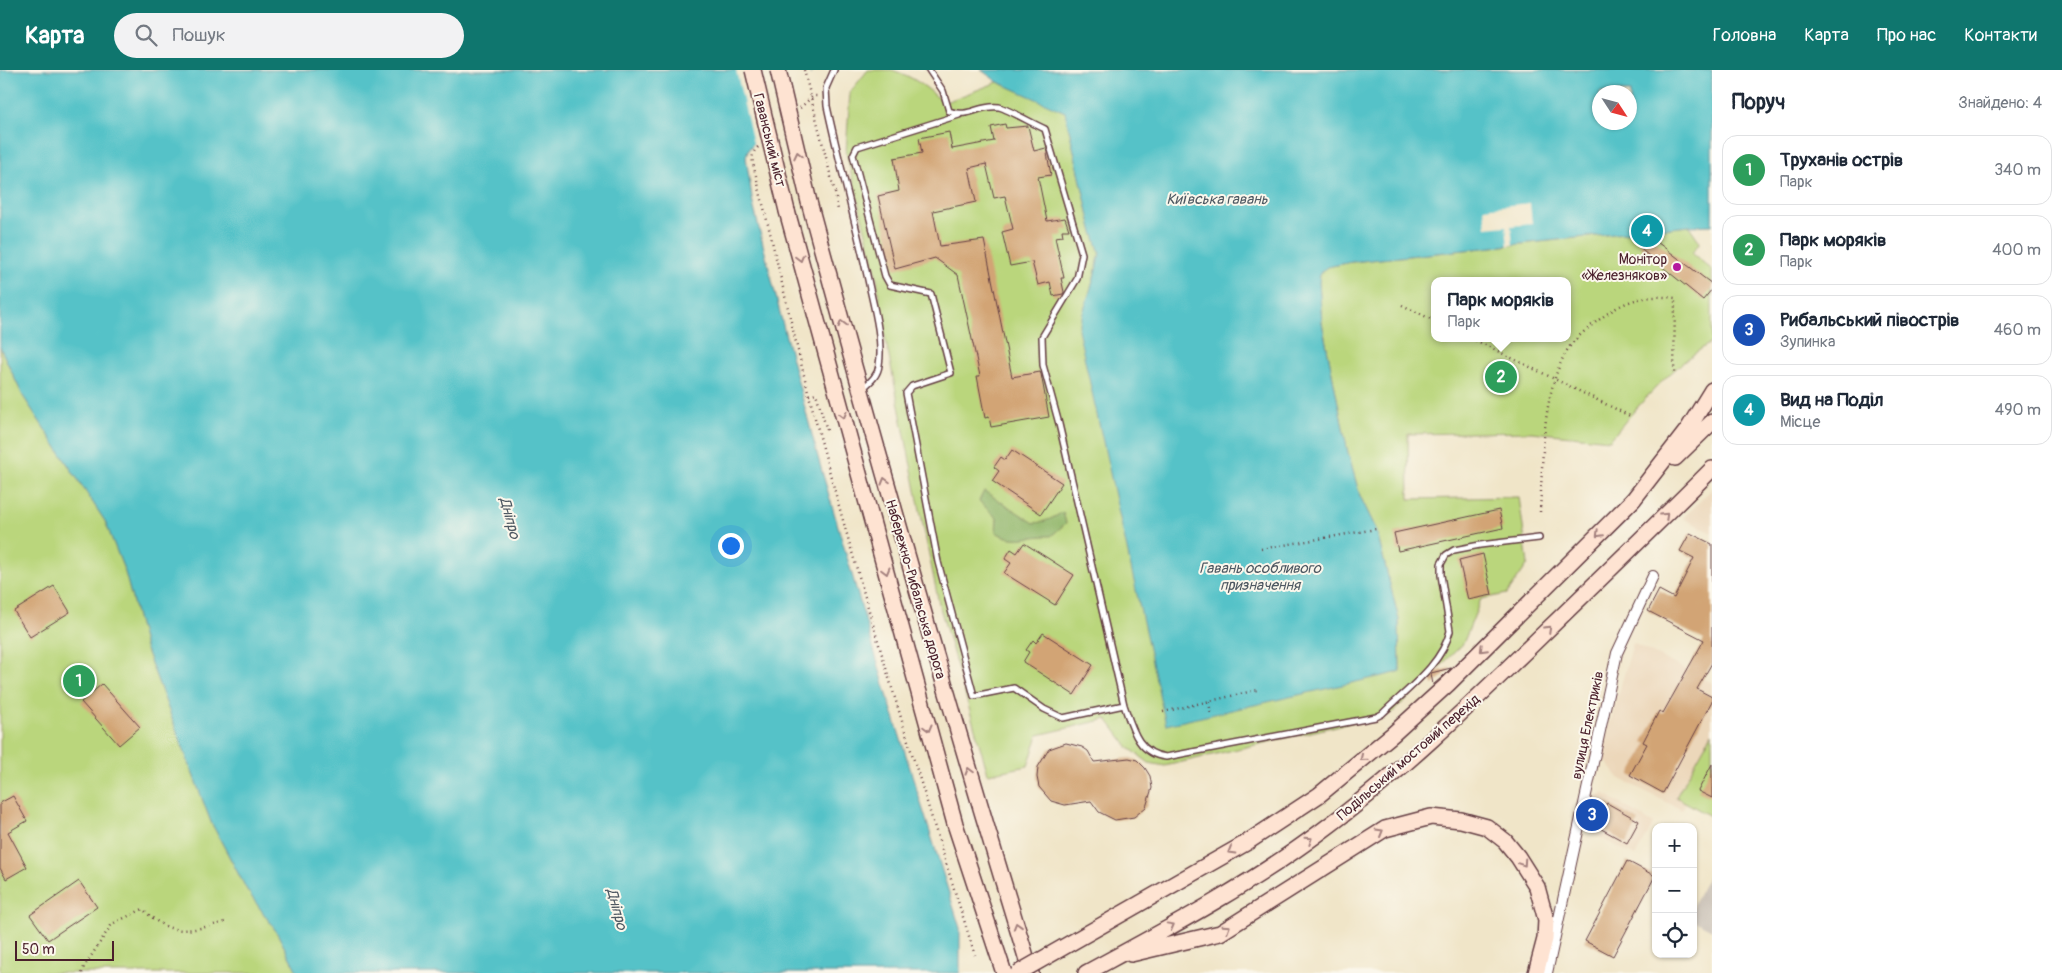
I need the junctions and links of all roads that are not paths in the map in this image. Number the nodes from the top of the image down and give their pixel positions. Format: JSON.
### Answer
{"nodes":[{"id":1,"x":753,"y":70,"type":"edge"},
{"id":2,"x":778,"y":70,"type":"edge"},
{"id":3,"x":834,"y":70,"type":"edge"},
{"id":4,"x":929,"y":70,"type":"edge"},
{"id":5,"x":959,"y":115,"type":"junction"},
{"id":6,"x":809,"y":202,"type":"joint"},
{"id":7,"x":787,"y":211,"type":"joint"},
{"id":8,"x":1712,"y":390,"type":"edge"},
{"id":9,"x":860,"y":391,"type":"junction"},
{"id":10,"x":1712,"y":422,"type":"edge"},
{"id":11,"x":1712,"y":468,"type":"edge"},
{"id":12,"x":1633,"y":500,"type":"junction"},
{"id":13,"x":1539,"y":538,"type":"dead end"},
{"id":14,"x":1654,"y":576,"type":"dead end"},
{"id":15,"x":1124,"y":705,"type":"junction"},
{"id":16,"x":1113,"y":958,"type":"junction"},
{"id":17,"x":1004,"y":973,"type":"edge"},
{"id":18,"x":1018,"y":973,"type":"edge"},
{"id":19,"x":1031,"y":973,"type":"edge"},
{"id":20,"x":1086,"y":973,"type":"edge"},
{"id":21,"x":1536,"y":973,"type":"edge"},
{"id":22,"x":1547,"y":973,"type":"edge"}],
"edges":[{"from":1,"to":7,"type":"main road","name":"Гаванський міст","bridge":true},
{"from":6,"to":2,"type":"main road","name":"Гаванський міст","one_way":true,"bridge":true},
{"from":3,"to":9,"type":"lane"},
{"from":4,"to":5,"type":"lane"},
{"from":5,"to":15,"type":"lane"},
{"from":5,"to":15,"type":"lane"},
{"from":9,"to":6,"type":"main road","name":"Набережно-Рибальська дорога","one_way":true},
{"from":7,"to":17,"type":"main road","name":"Набережно-Рибальська дорога","one_way":true},
{"from":8,"to":12,"type":"main road","name":"Подільський мостовий перехід"},
{"from":19,"to":9,"type":"main road","name":"Набережно-Рибальська дорога","one_way":true},
{"from":10,"to":12,"type":"main road","name":"Подільський мостовий перехід"},
{"from":16,"to":11,"type":"main road","name":"Подільський мостовий перехід","one_way":true},
{"from":12,"to":18,"type":"main road","name":"Подільський мостовий перехід","one_way":true,"bridge":true},
{"from":13,"to":15,"type":"lane"},
{"from":14,"to":22,"type":"street","name":"вулиця Електриків"},
{"from":16,"to":20,"type":"main road","name":"Подільський мостовий перехід"},
{"from":16,"to":21,"type":"main road","one_way":true}]}
